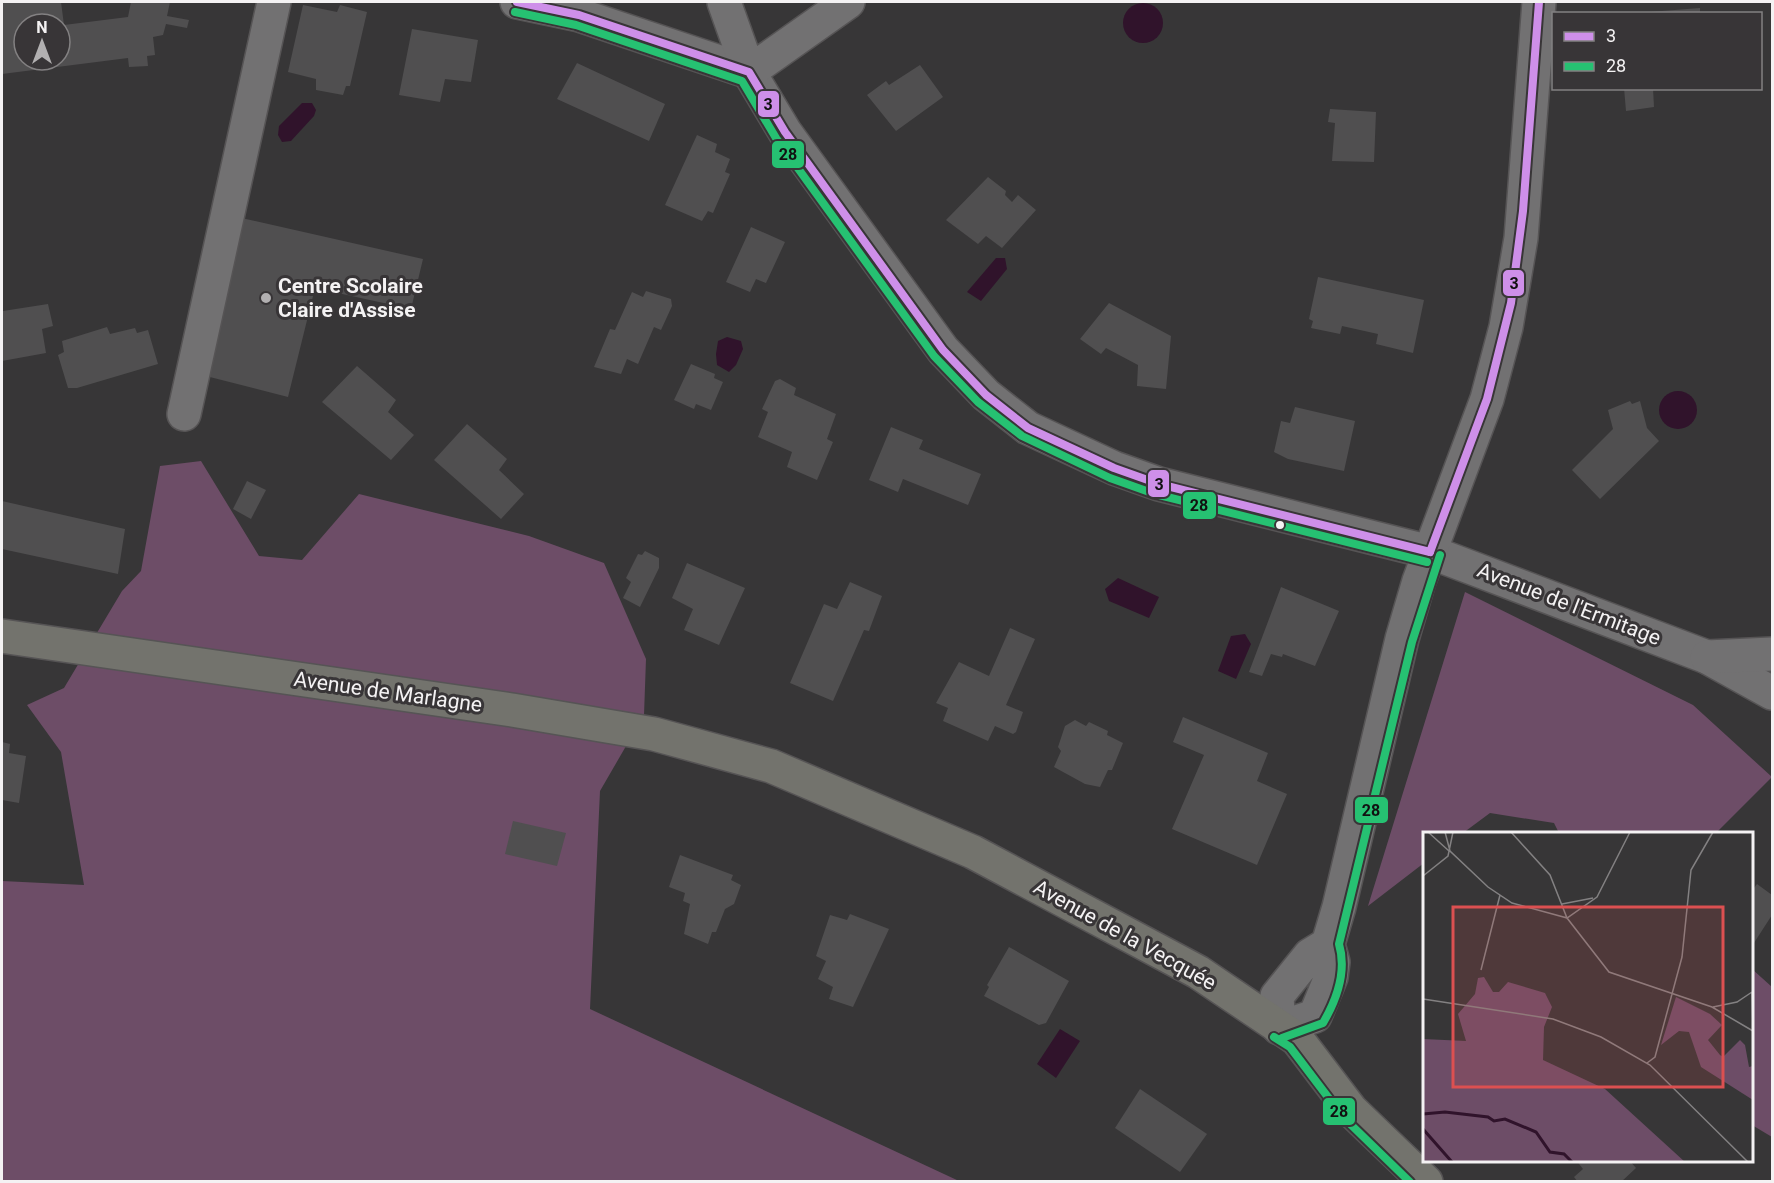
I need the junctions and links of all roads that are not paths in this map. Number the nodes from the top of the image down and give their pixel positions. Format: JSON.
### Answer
{"nodes":[{"id":1,"x":274,"y":2,"type":"edge"},
{"id":2,"x":516,"y":2,"type":"edge"},
{"id":3,"x":724,"y":2,"type":"edge"},
{"id":4,"x":848,"y":2,"type":"edge"},
{"id":5,"x":1539,"y":2,"type":"edge"},
{"id":6,"x":749,"y":72,"type":"junction"},
{"id":7,"x":184,"y":414,"type":"dead end"},
{"id":8,"x":1430,"y":552,"type":"junction"},
{"id":9,"x":2,"y":636,"type":"edge"},
{"id":10,"x":1773,"y":654,"type":"edge"},
{"id":11,"x":1707,"y":657,"type":"junction"},
{"id":12,"x":1773,"y":693,"type":"edge"},
{"id":13,"x":771,"y":766,"type":"joint"},
{"id":14,"x":1279,"y":1028,"type":"junction"},
{"id":15,"x":1426,"y":1182,"type":"edge"}],
"edges":[{"from":1,"to":7,"type":"street"},
{"from":2,"to":6,"type":"street"},
{"from":3,"to":6,"type":"street","name":"Avenue de l'Ermitage"},
{"from":4,"to":6,"type":"street"},
{"from":5,"to":8,"type":"street"},
{"from":6,"to":8,"type":"street","name":"Avenue de l'Ermitage"},
{"from":8,"to":11,"type":"street","name":"Avenue de l'Ermitage"},
{"from":8,"to":14,"type":"street"},
{"from":9,"to":13,"type":"main road","name":"Avenue de Marlagne"},
{"from":10,"to":11,"type":"street","name":"Avenue de l'Ermitage"},
{"from":11,"to":12,"type":"street","name":"Avenue de l'Ermitage"},
{"from":13,"to":14,"type":"main road","name":"Avenue de la Vecquée"},
{"from":14,"to":15,"type":"main road","name":"Avenue de la Vecquée"}]}
